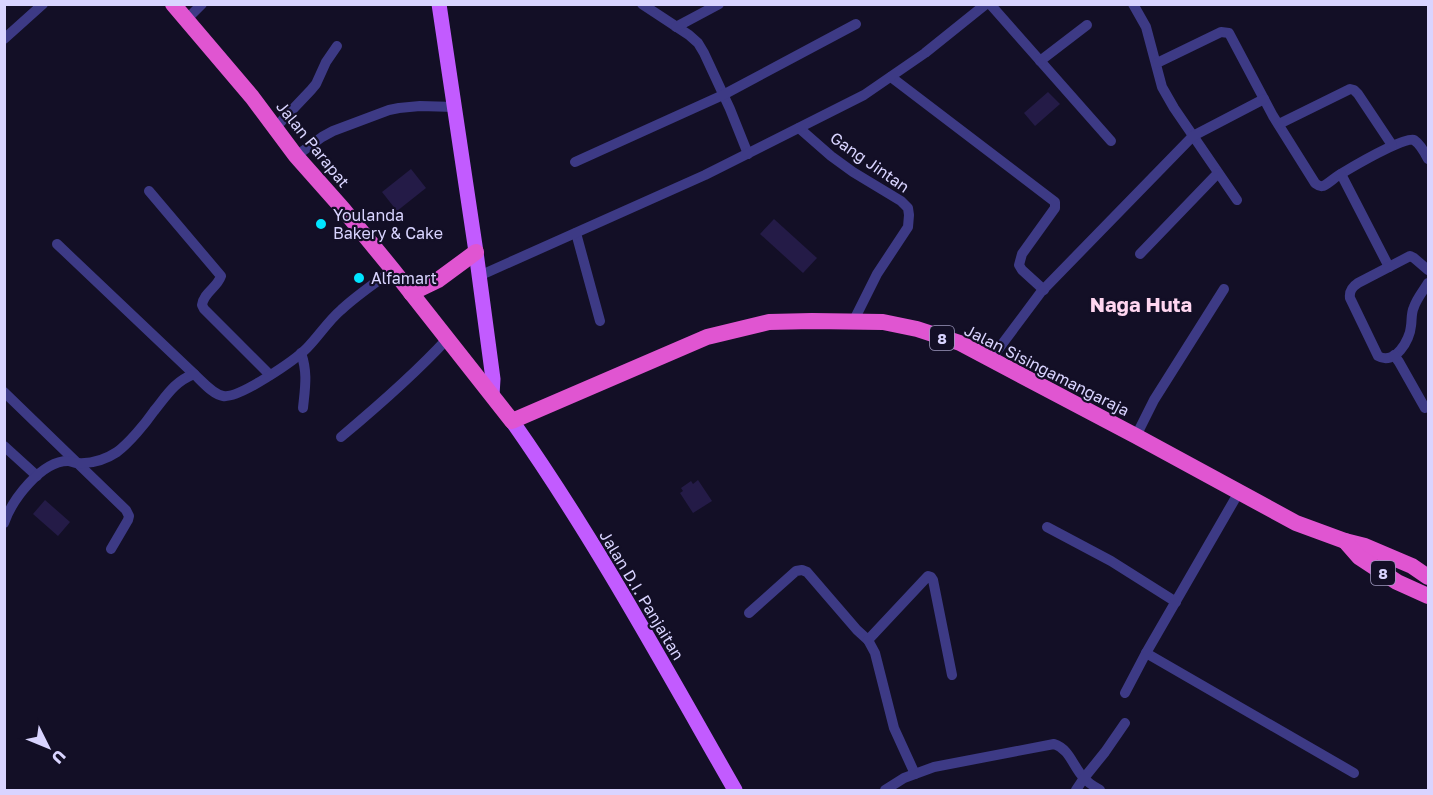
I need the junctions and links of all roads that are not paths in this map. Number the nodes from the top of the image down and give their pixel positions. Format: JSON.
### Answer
{"nodes":[{"id":1,"x":44,"y":4,"type":"edge"},
{"id":2,"x":173,"y":4,"type":"edge"},
{"id":3,"x":202,"y":4,"type":"edge"},
{"id":4,"x":439,"y":4,"type":"edge"},
{"id":5,"x":642,"y":4,"type":"edge"},
{"id":6,"x":719,"y":4,"type":"edge"},
{"id":7,"x":988,"y":4,"type":"edge"},
{"id":8,"x":1133,"y":4,"type":"edge"},
{"id":9,"x":186,"y":20,"type":"junction"},
{"id":10,"x":856,"y":24,"type":"dead end"},
{"id":11,"x":1087,"y":25,"type":"dead end"},
{"id":12,"x":676,"y":27,"type":"junction"},
{"id":13,"x":4,"y":39,"type":"edge"},
{"id":14,"x":337,"y":46,"type":"dead end"},
{"id":15,"x":1040,"y":61,"type":"junction"},
{"id":16,"x":1156,"y":63,"type":"junction"},
{"id":17,"x":891,"y":76,"type":"junction"},
{"id":18,"x":723,"y":95,"type":"junction"},
{"id":19,"x":1264,"y":99,"type":"junction"},
{"id":20,"x":455,"y":107,"type":"junction"},
{"id":21,"x":1278,"y":124,"type":"junction"},
{"id":22,"x":274,"y":128,"type":"junction"},
{"id":23,"x":799,"y":128,"type":"junction"},
{"id":24,"x":1193,"y":136,"type":"junction"},
{"id":25,"x":1111,"y":141,"type":"dead end"},
{"id":26,"x":1392,"y":146,"type":"junction"},
{"id":27,"x":748,"y":154,"type":"junction"},
{"id":28,"x":296,"y":156,"type":"junction"},
{"id":29,"x":1428,"y":159,"type":"edge"},
{"id":30,"x":575,"y":162,"type":"dead end"},
{"id":31,"x":1218,"y":173,"type":"junction"},
{"id":32,"x":1341,"y":174,"type":"junction"},
{"id":33,"x":149,"y":191,"type":"dead end"},
{"id":34,"x":1237,"y":200,"type":"dead end"},
{"id":35,"x":576,"y":233,"type":"junction"},
{"id":36,"x":57,"y":244,"type":"dead end"},
{"id":37,"x":476,"y":252,"type":"junction"},
{"id":38,"x":1140,"y":254,"type":"dead end"},
{"id":39,"x":1389,"y":267,"type":"junction"},
{"id":40,"x":393,"y":270,"type":"junction"},
{"id":41,"x":1428,"y":270,"type":"edge"},
{"id":42,"x":479,"y":276,"type":"junction"},
{"id":43,"x":1428,"y":282,"type":"edge"},
{"id":44,"x":1224,"y":289,"type":"dead end"},
{"id":45,"x":1044,"y":290,"type":"junction"},
{"id":46,"x":411,"y":293,"type":"junction"},
{"id":47,"x":600,"y":321,"type":"dead end"},
{"id":48,"x":853,"y":322,"type":"junction"},
{"id":49,"x":447,"y":339,"type":"junction"},
{"id":50,"x":301,"y":353,"type":"junction"},
{"id":51,"x":1394,"y":355,"type":"junction"},
{"id":52,"x":991,"y":359,"type":"junction"},
{"id":53,"x":194,"y":374,"type":"junction"},
{"id":54,"x":270,"y":375,"type":"junction"},
{"id":55,"x":4,"y":392,"type":"edge"},
{"id":56,"x":492,"y":395,"type":"junction"},
{"id":57,"x":303,"y":408,"type":"dead end"},
{"id":58,"x":1425,"y":408,"type":"dead end"},
{"id":59,"x":512,"y":421,"type":"junction"},
{"id":60,"x":1136,"y":436,"type":"junction"},
{"id":61,"x":341,"y":437,"type":"dead end"},
{"id":62,"x":4,"y":446,"type":"edge"},
{"id":63,"x":78,"y":463,"type":"junction"},
{"id":64,"x":37,"y":476,"type":"junction"},
{"id":65,"x":1239,"y":492,"type":"junction"},
{"id":66,"x":4,"y":523,"type":"edge"},
{"id":67,"x":1047,"y":527,"type":"dead end"},
{"id":68,"x":1345,"y":541,"type":"junction"},
{"id":69,"x":111,"y":549,"type":"dead end"},
{"id":70,"x":1426,"y":572,"type":"edge"},
{"id":71,"x":1428,"y":596,"type":"edge"},
{"id":72,"x":1176,"y":602,"type":"junction"},
{"id":73,"x":749,"y":613,"type":"dead end"},
{"id":74,"x":868,"y":640,"type":"junction"},
{"id":75,"x":1146,"y":653,"type":"junction"},
{"id":76,"x":952,"y":675,"type":"dead end"},
{"id":77,"x":1125,"y":693,"type":"dead end"},
{"id":78,"x":1125,"y":723,"type":"dead end"},
{"id":79,"x":1354,"y":773,"type":"dead end"},
{"id":80,"x":915,"y":774,"type":"junction"},
{"id":81,"x":1084,"y":778,"type":"junction"},
{"id":82,"x":735,"y":790,"type":"edge"},
{"id":83,"x":885,"y":790,"type":"edge"},
{"id":84,"x":1076,"y":790,"type":"edge"},
{"id":85,"x":1101,"y":790,"type":"edge"}],
"edges":[{"from":1,"to":13,"type":"street"},
{"from":2,"to":9,"type":"highway","name":"Jalan Parapat"},
{"from":3,"to":9,"type":"street"},
{"from":4,"to":20,"type":"main road"},
{"from":5,"to":12,"type":"street"},
{"from":6,"to":12,"type":"street"},
{"from":7,"to":15,"type":"street"},
{"from":7,"to":17,"type":"street"},
{"from":8,"to":16,"type":"street"},
{"from":9,"to":22,"type":"highway","name":"Jalan Parapat"},
{"from":10,"to":18,"type":"street"},
{"from":11,"to":15,"type":"street"},
{"from":12,"to":18,"type":"street"},
{"from":14,"to":22,"type":"street"},
{"from":15,"to":25,"type":"street"},
{"from":16,"to":19,"type":"street"},
{"from":16,"to":24,"type":"street"},
{"from":17,"to":23,"type":"street"},
{"from":17,"to":45,"type":"street"},
{"from":18,"to":27,"type":"street"},
{"from":18,"to":30,"type":"street"},
{"from":19,"to":21,"type":"street"},
{"from":19,"to":24,"type":"street"},
{"from":20,"to":28,"type":"street"},
{"from":20,"to":37,"type":"main road"},
{"from":21,"to":26,"type":"street"},
{"from":21,"to":32,"type":"street"},
{"from":22,"to":28,"type":"highway","name":"Jalan Parapat"},
{"from":23,"to":27,"type":"street"},
{"from":23,"to":48,"type":"street","name":"Gang Jintan"},
{"from":24,"to":31,"type":"street"},
{"from":24,"to":45,"type":"street"},
{"from":26,"to":29,"type":"street"},
{"from":26,"to":32,"type":"street"},
{"from":27,"to":35,"type":"street"},
{"from":28,"to":40,"type":"highway","name":"Jalan Parapat"},
{"from":31,"to":34,"type":"street"},
{"from":31,"to":38,"type":"street"},
{"from":32,"to":39,"type":"street"},
{"from":33,"to":54,"type":"street"},
{"from":35,"to":42,"type":"street"},
{"from":35,"to":47,"type":"street"},
{"from":36,"to":53,"type":"street"},
{"from":37,"to":42,"type":"main road"},
{"from":37,"to":46,"type":"highway"},
{"from":39,"to":41,"type":"street"},
{"from":39,"to":51,"type":"street"},
{"from":40,"to":46,"type":"highway","name":"Jalan Parapat"},
{"from":40,"to":50,"type":"street"},
{"from":42,"to":56,"type":"main road"},
{"from":43,"to":51,"type":"street"},
{"from":44,"to":60,"type":"street"},
{"from":45,"to":52,"type":"street"},
{"from":46,"to":49,"type":"highway","name":"Jalan Parapat"},
{"from":48,"to":52,"type":"highway","name":"Jalan Sisingamangaraja","number":"8"},
{"from":48,"to":59,"type":"highway","name":"Jalan Sisingamangaraja","number":"8"},
{"from":49,"to":56,"type":"highway","name":"Jalan Parapat"},
{"from":49,"to":61,"type":"street"},
{"from":50,"to":54,"type":"street"},
{"from":50,"to":57,"type":"street"},
{"from":51,"to":58,"type":"street"},
{"from":52,"to":60,"type":"highway","name":"Jalan Sisingamangaraja","number":"8"},
{"from":53,"to":54,"type":"street"},
{"from":53,"to":63,"type":"street"},
{"from":55,"to":63,"type":"street"},
{"from":56,"to":59,"type":"highway","name":"Jalan Parapat"},
{"from":59,"to":82,"type":"main road","name":"Jalan D.I. Panjaitan"},
{"from":60,"to":65,"type":"highway","name":"Jalan Sisingamangaraja","number":"8"},
{"from":62,"to":64,"type":"street"},
{"from":63,"to":64,"type":"street"},
{"from":63,"to":69,"type":"street"},
{"from":64,"to":66,"type":"street"},
{"from":65,"to":68,"type":"highway","name":"Jalan Sisingamangaraja","number":"8"},
{"from":65,"to":72,"type":"street"},
{"from":67,"to":72,"type":"street"},
{"from":68,"to":70,"type":"highway","name":"Jalan Sisingamangaraja","number":"8"},
{"from":68,"to":71,"type":"highway","name":"Jalan Sisingamangaraja","number":"8"},
{"from":72,"to":75,"type":"street"},
{"from":73,"to":74,"type":"street"},
{"from":74,"to":76,"type":"street"},
{"from":74,"to":80,"type":"street"},
{"from":75,"to":77,"type":"street"},
{"from":75,"to":79,"type":"street"},
{"from":78,"to":81,"type":"street"},
{"from":80,"to":81,"type":"street"},
{"from":80,"to":83,"type":"street"},
{"from":81,"to":84,"type":"street"},
{"from":81,"to":85,"type":"street"}]}
